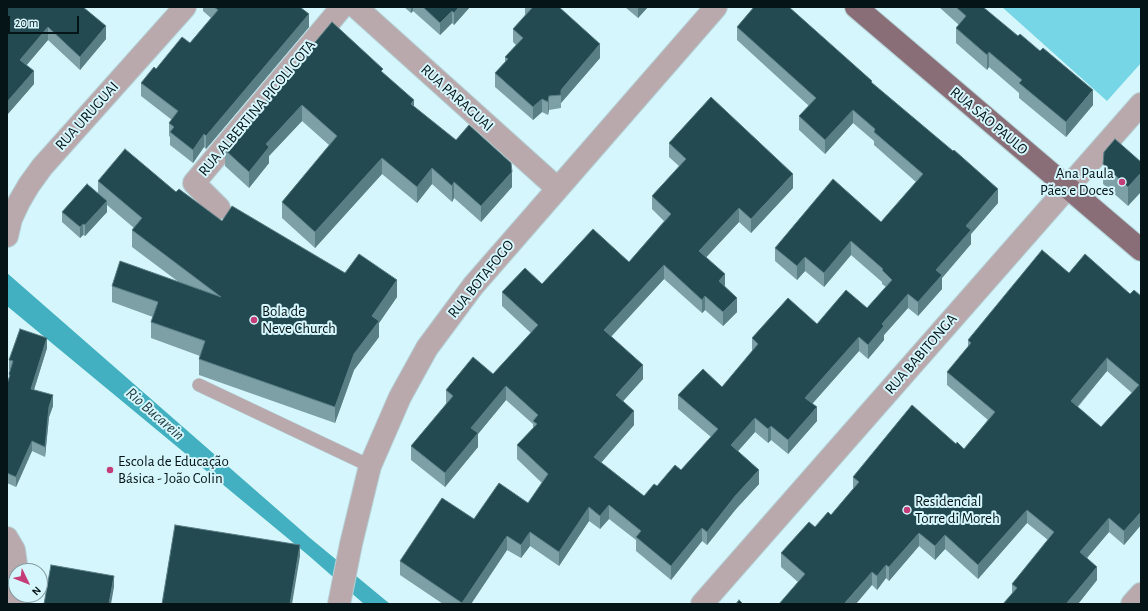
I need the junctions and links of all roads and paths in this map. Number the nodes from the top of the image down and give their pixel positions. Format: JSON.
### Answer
{"nodes":[{"id":1,"x":185,"y":7,"type":"edge"},
{"id":2,"x":342,"y":7,"type":"edge"},
{"id":3,"x":356,"y":7,"type":"edge"},
{"id":4,"x":716,"y":7,"type":"edge"},
{"id":5,"x":856,"y":7,"type":"edge"},
{"id":6,"x":1141,"y":104,"type":"edge"},
{"id":7,"x":1067,"y":187,"type":"junction"},
{"id":8,"x":557,"y":188,"type":"junction"},
{"id":9,"x":219,"y":208,"type":"dead end"},
{"id":10,"x":7,"y":236,"type":"edge"},
{"id":11,"x":1141,"y":250,"type":"edge"},
{"id":12,"x":199,"y":385,"type":"dead end"},
{"id":13,"x":370,"y":466,"type":"junction"},
{"id":14,"x":7,"y":538,"type":"edge"},
{"id":15,"x":16,"y":563,"type":"edge"},
{"id":16,"x":1141,"y":594,"type":"edge"},
{"id":17,"x":340,"y":601,"type":"edge"},
{"id":18,"x":702,"y":604,"type":"edge"},
{"id":19,"x":1132,"y":604,"type":"edge"}],
"edges":[{"from":1,"to":10,"type":"street","name":"RUA URUGUAI"},
{"from":2,"to":9,"type":"street","name":"RUA ALBERTINA PICOLI COTA"},
{"from":3,"to":8,"type":"street","name":"RUA PARAGUAI"},
{"from":4,"to":8,"type":"street","name":"RUA BOTAFOGO"},
{"from":5,"to":7,"type":"main road","name":"RUA SÃO PAULO"},
{"from":6,"to":7,"type":"street","name":"RUA BABITONGA"},
{"from":7,"to":11,"type":"main road","name":"RUA SÃO PAULO"},
{"from":7,"to":18,"type":"street","name":"RUA BABITONGA"},
{"from":8,"to":13,"type":"street","name":"RUA BOTAFOGO"},
{"from":12,"to":13,"type":"lane"},
{"from":13,"to":17,"type":"street","name":"RUA BOTAFOGO"},
{"from":14,"to":15,"type":"street"},
{"from":16,"to":19,"type":"street"}]}
